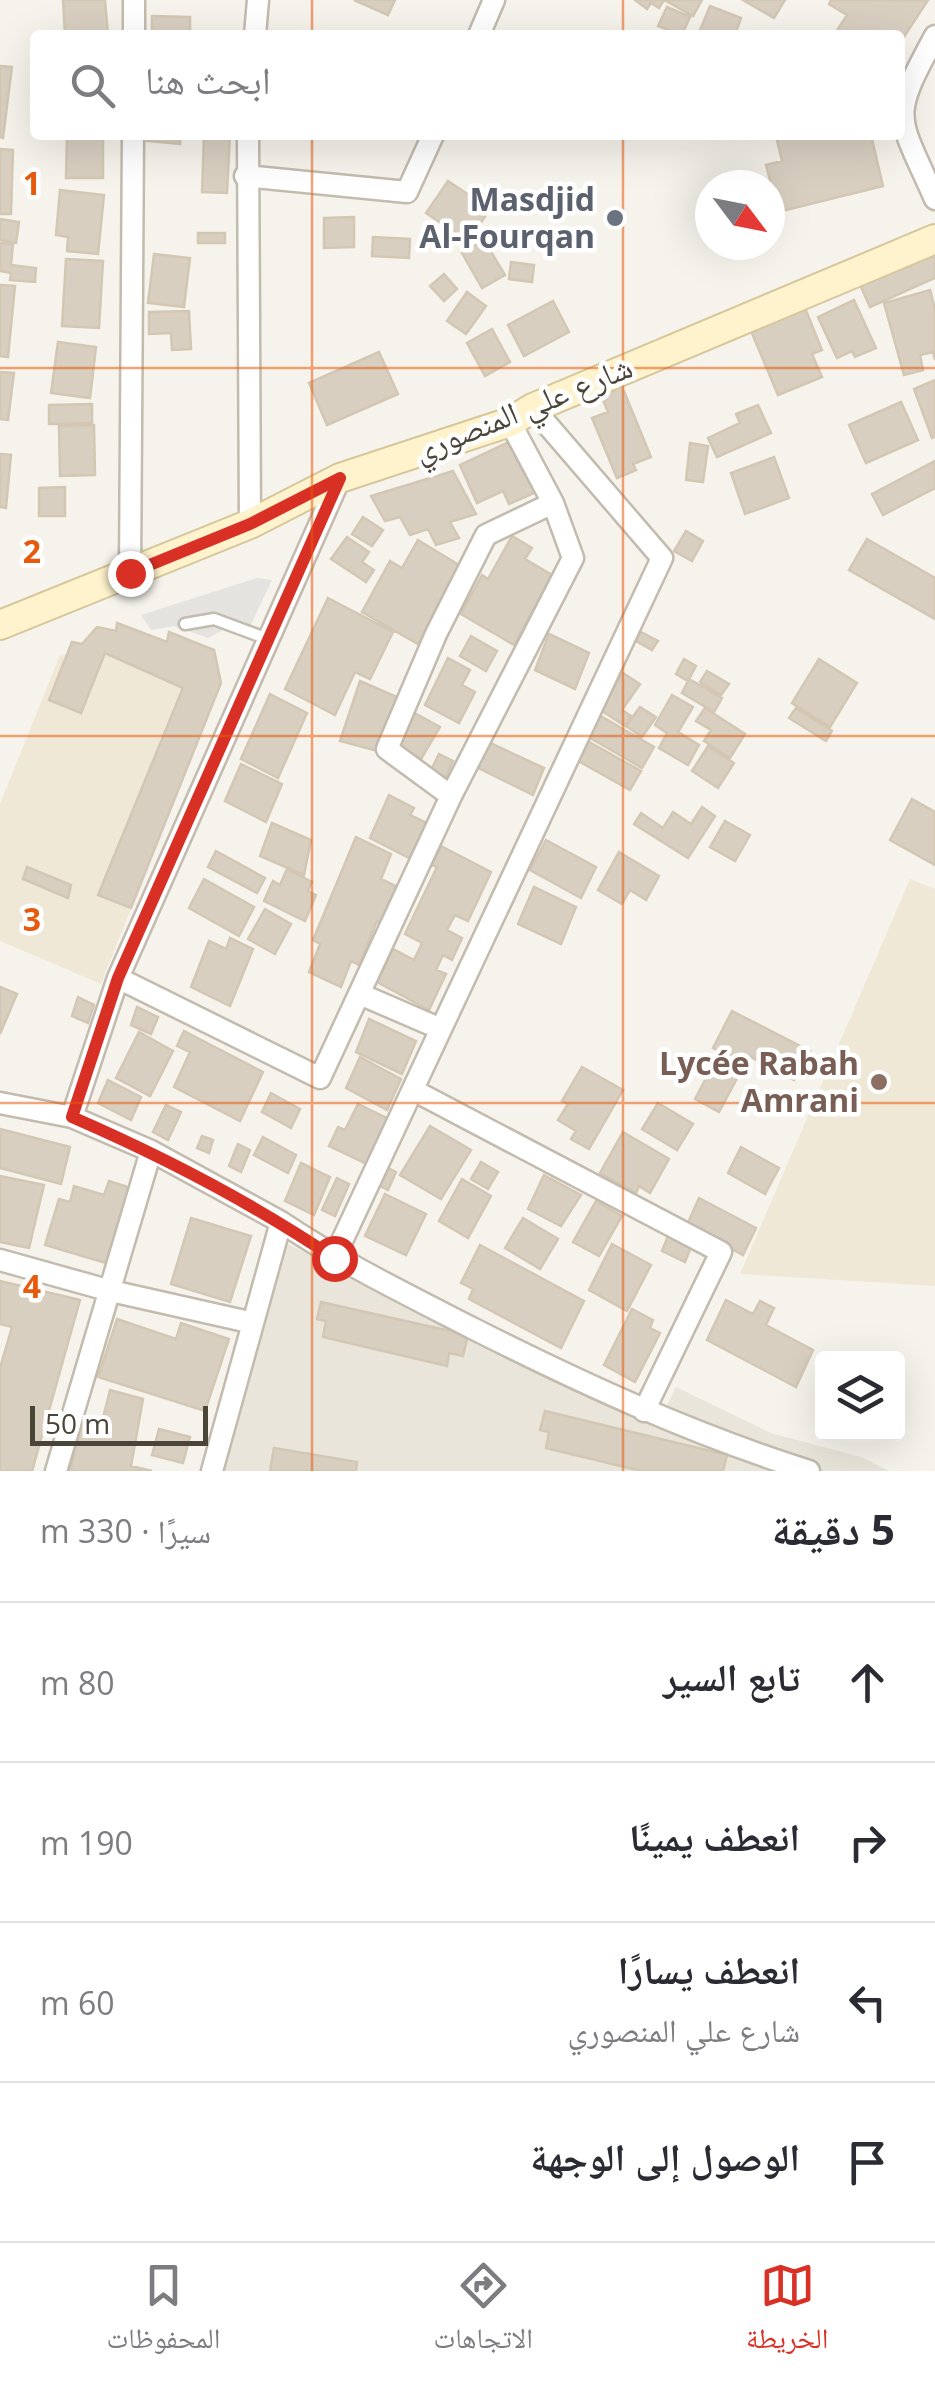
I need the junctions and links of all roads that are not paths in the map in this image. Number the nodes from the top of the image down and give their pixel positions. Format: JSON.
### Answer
{"nodes":[{"id":1,"x":134,"y":0,"type":"edge"},
{"id":2,"x":258,"y":0,"type":"edge"},
{"id":3,"x":494,"y":0,"type":"edge"},
{"id":4,"x":134,"y":30,"type":"edge"},
{"id":5,"x":256,"y":30,"type":"edge"},
{"id":6,"x":480,"y":30,"type":"edge"},
{"id":7,"x":935,"y":36,"type":"edge"},
{"id":8,"x":905,"y":91,"type":"edge"},
{"id":9,"x":905,"y":130,"type":"edge"},
{"id":10,"x":133,"y":140,"type":"edge"},
{"id":11,"x":248,"y":140,"type":"edge"},
{"id":12,"x":431,"y":140,"type":"edge"},
{"id":13,"x":245,"y":176,"type":"junction"},
{"id":14,"x":935,"y":199,"type":"edge"},
{"id":15,"x":935,"y":239,"type":"edge"},
{"id":16,"x":521,"y":415,"type":"junction"},
{"id":17,"x":340,"y":478,"type":"junction"},
{"id":18,"x":553,"y":503,"type":"junction"},
{"id":19,"x":250,"y":524,"type":"junction"},
{"id":20,"x":130,"y":573,"type":"junction"},
{"id":21,"x":185,"y":624,"type":"dead end"},
{"id":22,"x":0,"y":626,"type":"edge"},
{"id":23,"x":269,"y":639,"type":"junction"},
{"id":24,"x":451,"y":796,"type":"junction"},
{"id":25,"x":118,"y":978,"type":"junction"},
{"id":26,"x":362,"y":994,"type":"junction"},
{"id":27,"x":440,"y":1029,"type":"junction"},
{"id":28,"x":412,"y":1090,"type":"junction"},
{"id":29,"x":0,"y":1103,"type":"edge"},
{"id":30,"x":72,"y":1117,"type":"junction"},
{"id":31,"x":151,"y":1151,"type":"junction"},
{"id":32,"x":281,"y":1222,"type":"junction"},
{"id":33,"x":334,"y":1258,"type":"junction"},
{"id":34,"x":0,"y":1260,"type":"edge"},
{"id":35,"x":110,"y":1292,"type":"junction"},
{"id":36,"x":250,"y":1322,"type":"junction"},
{"id":37,"x":644,"y":1411,"type":"junction"},
{"id":38,"x":56,"y":1471,"type":"edge"},
{"id":39,"x":212,"y":1471,"type":"edge"},
{"id":40,"x":810,"y":1471,"type":"edge"}],
"edges":[{"from":1,"to":4,"type":"street"},
{"from":2,"to":5,"type":"street"},
{"from":3,"to":6,"type":"street"},
{"from":7,"to":8,"type":"street"},
{"from":9,"to":14,"type":"street"},
{"from":10,"to":20,"type":"street"},
{"from":11,"to":13,"type":"street"},
{"from":12,"to":13,"type":"street"},
{"from":13,"to":19,"type":"street"},
{"from":15,"to":16,"type":"main road","name":"شارع علي المنصوري"},
{"from":16,"to":17,"type":"main road","name":"شارع علي المنصوري"},
{"from":16,"to":18,"type":"street"},
{"from":16,"to":27,"type":"street"},
{"from":17,"to":19,"type":"main road","name":"شارع علي المنصوري"},
{"from":17,"to":23,"type":"street"},
{"from":18,"to":24,"type":"street"},
{"from":18,"to":24,"type":"street"},
{"from":19,"to":20,"type":"main road","name":"شارع علي المنصوري"},
{"from":20,"to":22,"type":"main road","name":"شارع علي المنصوري"},
{"from":21,"to":23,"type":"lane"},
{"from":23,"to":25,"type":"street"},
{"from":24,"to":26,"type":"street"},
{"from":25,"to":26,"type":"street"},
{"from":25,"to":30,"type":"street"},
{"from":26,"to":27,"type":"street"},
{"from":27,"to":28,"type":"street"},
{"from":28,"to":33,"type":"street"},
{"from":28,"to":37,"type":"street"},
{"from":29,"to":30,"type":"street"},
{"from":30,"to":31,"type":"street"},
{"from":31,"to":32,"type":"street"},
{"from":31,"to":35,"type":"street"},
{"from":32,"to":33,"type":"street"},
{"from":32,"to":36,"type":"street"},
{"from":33,"to":37,"type":"street"},
{"from":34,"to":35,"type":"street"},
{"from":35,"to":36,"type":"street"},
{"from":35,"to":38,"type":"street"},
{"from":36,"to":39,"type":"street"},
{"from":37,"to":40,"type":"street"}]}
